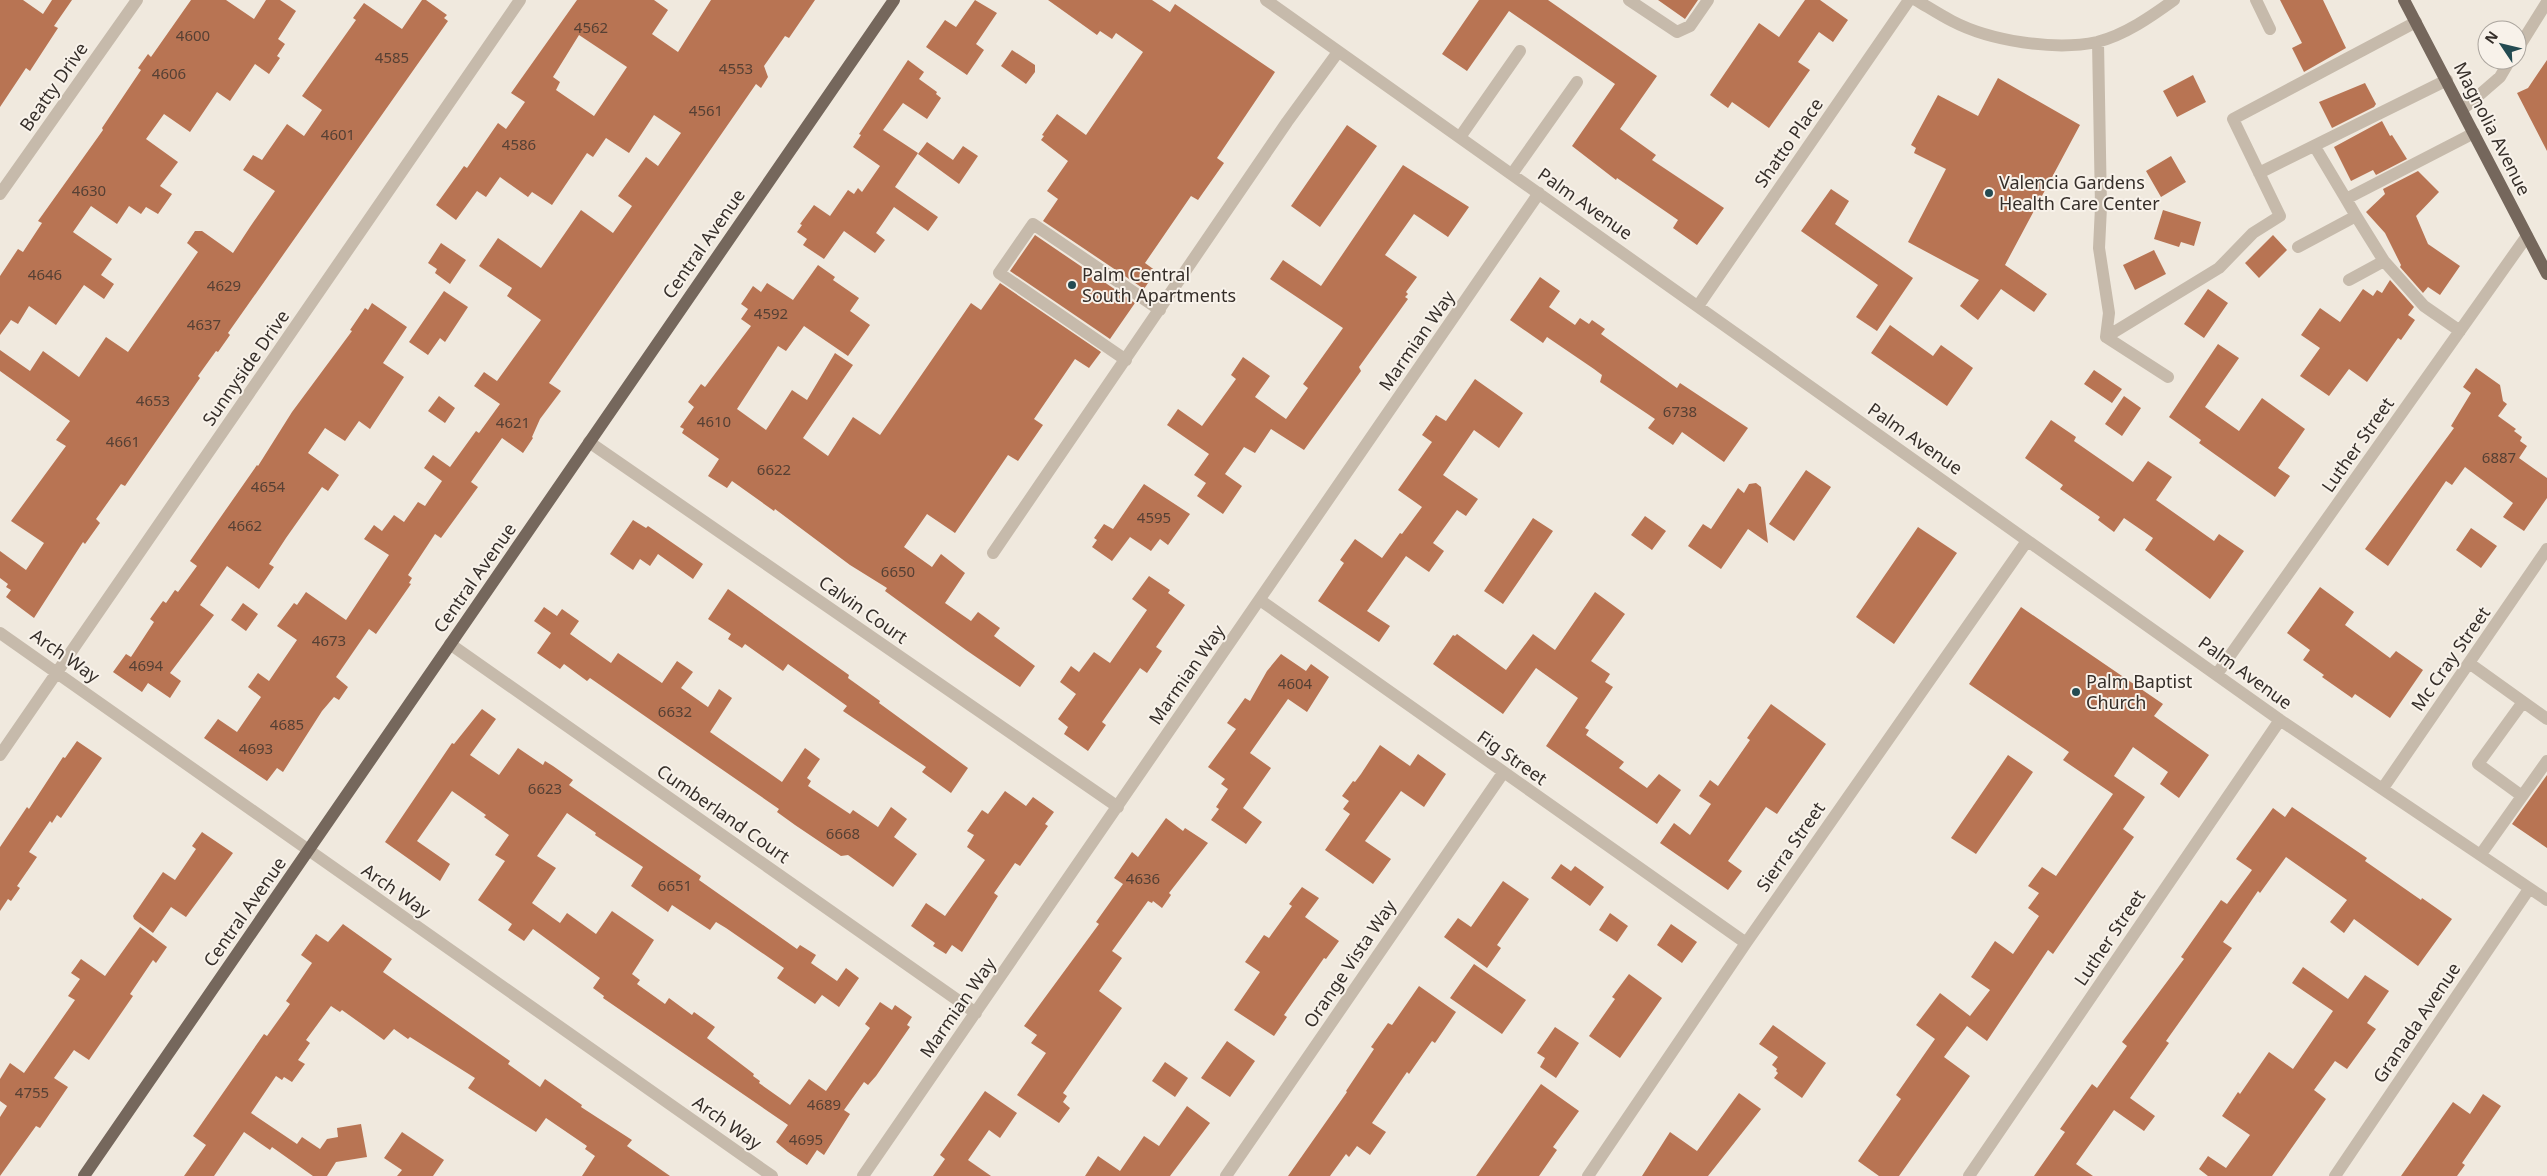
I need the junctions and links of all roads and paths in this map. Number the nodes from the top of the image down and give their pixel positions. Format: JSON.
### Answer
{"nodes":[{"id":1,"x":137,"y":0,"type":"edge"},
{"id":2,"x":520,"y":0,"type":"edge"},
{"id":3,"x":894,"y":0,"type":"edge"},
{"id":4,"x":1266,"y":0,"type":"edge"},
{"id":5,"x":1629,"y":0,"type":"edge"},
{"id":6,"x":1708,"y":0,"type":"edge"},
{"id":7,"x":1909,"y":0,"type":"edge"},
{"id":8,"x":1916,"y":0,"type":"edge"},
{"id":9,"x":2174,"y":0,"type":"edge"},
{"id":10,"x":2256,"y":0,"type":"edge"},
{"id":11,"x":2404,"y":0,"type":"edge"},
{"id":12,"x":2547,"y":2,"type":"edge"},
{"id":13,"x":2416,"y":22,"type":"junction"},
{"id":14,"x":2270,"y":29,"type":"dead end"},
{"id":15,"x":2527,"y":34,"type":"edge"},
{"id":16,"x":2098,"y":42,"type":"junction"},
{"id":17,"x":1520,"y":51,"type":"dead end"},
{"id":18,"x":1338,"y":52,"type":"junction"},
{"id":19,"x":2504,"y":70,"type":"edge"},
{"id":20,"x":2447,"y":80,"type":"junction"},
{"id":21,"x":1577,"y":82,"type":"dead end"},
{"id":22,"x":2462,"y":110,"type":"junction"},
{"id":23,"x":2474,"y":133,"type":"junction"},
{"id":24,"x":1460,"y":137,"type":"junction"},
{"id":25,"x":2315,"y":147,"type":"junction"},
{"id":26,"x":1512,"y":174,"type":"junction"},
{"id":27,"x":2259,"y":174,"type":"junction"},
{"id":28,"x":0,"y":194,"type":"edge"},
{"id":29,"x":1540,"y":194,"type":"junction"},
{"id":30,"x":2346,"y":198,"type":"junction"},
{"id":31,"x":2356,"y":216,"type":"junction"},
{"id":32,"x":2527,"y":236,"type":"junction"},
{"id":33,"x":2298,"y":247,"type":"dead end"},
{"id":34,"x":2384,"y":261,"type":"junction"},
{"id":35,"x":2547,"y":274,"type":"edge"},
{"id":36,"x":2348,"y":280,"type":"dead end"},
{"id":37,"x":1698,"y":306,"type":"junction"},
{"id":38,"x":1160,"y":310,"type":"junction"},
{"id":39,"x":2460,"y":331,"type":"junction"},
{"id":40,"x":2106,"y":337,"type":"junction"},
{"id":41,"x":1126,"y":360,"type":"junction"},
{"id":42,"x":2168,"y":377,"type":"dead end"},
{"id":43,"x":589,"y":442,"type":"junction"},
{"id":44,"x":2027,"y":540,"type":"junction"},
{"id":45,"x":2547,"y":550,"type":"edge"},
{"id":46,"x":993,"y":553,"type":"dead end"},
{"id":47,"x":1260,"y":600,"type":"junction"},
{"id":48,"x":0,"y":633,"type":"edge"},
{"id":49,"x":450,"y":644,"type":"junction"},
{"id":50,"x":2469,"y":663,"type":"junction"},
{"id":51,"x":58,"y":672,"type":"junction"},
{"id":52,"x":2217,"y":674,"type":"junction"},
{"id":53,"x":2523,"y":702,"type":"junction"},
{"id":54,"x":2547,"y":718,"type":"edge"},
{"id":55,"x":2280,"y":720,"type":"junction"},
{"id":56,"x":0,"y":755,"type":"edge"},
{"id":57,"x":2547,"y":761,"type":"edge"},
{"id":58,"x":1503,"y":773,"type":"junction"},
{"id":59,"x":2383,"y":788,"type":"junction"},
{"id":60,"x":2522,"y":796,"type":"junction"},
{"id":61,"x":1118,"y":807,"type":"junction"},
{"id":62,"x":308,"y":851,"type":"junction"},
{"id":63,"x":2481,"y":854,"type":"junction"},
{"id":64,"x":2529,"y":889,"type":"junction"},
{"id":65,"x":2547,"y":900,"type":"edge"},
{"id":66,"x":1746,"y":943,"type":"junction"},
{"id":67,"x":976,"y":1013,"type":"junction"},
{"id":68,"x":84,"y":1176,"type":"edge"},
{"id":69,"x":772,"y":1176,"type":"edge"},
{"id":70,"x":864,"y":1176,"type":"edge"},
{"id":71,"x":1226,"y":1176,"type":"edge"},
{"id":72,"x":1588,"y":1176,"type":"edge"},
{"id":73,"x":1969,"y":1176,"type":"edge"},
{"id":74,"x":2335,"y":1176,"type":"edge"}],
"edges":[{"from":1,"to":28,"type":"street","name":"Beatty Drive"},
{"from":2,"to":51,"type":"street","name":"Sunnyside Drive"},
{"from":3,"to":43,"type":"main road","name":"Central Avenue"},
{"from":4,"to":18,"type":"street","name":"Palm Avenue"},
{"from":5,"to":6,"type":"street"},
{"from":7,"to":37,"type":"street","name":"Shatto Place"},
{"from":8,"to":16,"type":"street"},
{"from":9,"to":16,"type":"street"},
{"from":10,"to":14,"type":"street"},
{"from":11,"to":13,"type":"main road","name":"Magnolia Avenue"},
{"from":12,"to":15,"type":"street"},
{"from":13,"to":20,"type":"main road","name":"Magnolia Avenue"},
{"from":13,"to":27,"type":"street"},
{"from":16,"to":40,"type":"street"},
{"from":17,"to":24,"type":"street"},
{"from":18,"to":24,"type":"street","name":"Palm Avenue"},
{"from":18,"to":38,"type":"street"},
{"from":19,"to":22,"type":"street"},
{"from":20,"to":22,"type":"main road","name":"Magnolia Avenue"},
{"from":20,"to":25,"type":"street"},
{"from":21,"to":26,"type":"street"},
{"from":22,"to":23,"type":"main road","name":"Magnolia Avenue"},
{"from":23,"to":30,"type":"street"},
{"from":23,"to":32,"type":"main road","name":"Magnolia Avenue"},
{"from":24,"to":26,"type":"street","name":"Palm Avenue"},
{"from":25,"to":27,"type":"street"},
{"from":25,"to":30,"type":"street"},
{"from":26,"to":29,"type":"street","name":"Palm Avenue"},
{"from":27,"to":40,"type":"street"},
{"from":29,"to":37,"type":"street","name":"Palm Avenue"},
{"from":29,"to":47,"type":"street","name":"Marmian Way"},
{"from":30,"to":31,"type":"street"},
{"from":31,"to":33,"type":"street"},
{"from":31,"to":34,"type":"street"},
{"from":32,"to":35,"type":"main road","name":"Magnolia Avenue"},
{"from":32,"to":39,"type":"street","name":"Luther Street"},
{"from":34,"to":36,"type":"street"},
{"from":34,"to":39,"type":"street"},
{"from":37,"to":44,"type":"street","name":"Palm Avenue"},
{"from":38,"to":41,"type":"street"},
{"from":38,"to":41,"type":"street"},
{"from":39,"to":52,"type":"street","name":"Luther Street"},
{"from":40,"to":42,"type":"street"},
{"from":41,"to":46,"type":"street"},
{"from":43,"to":49,"type":"main road","name":"Central Avenue"},
{"from":43,"to":61,"type":"street","name":"Calvin Court"},
{"from":44,"to":52,"type":"street","name":"Palm Avenue"},
{"from":44,"to":66,"type":"street","name":"Sierra Street"},
{"from":45,"to":50,"type":"street","name":"Mc Cray Street"},
{"from":47,"to":58,"type":"street","name":"Fig Street"},
{"from":47,"to":61,"type":"street","name":"Marmian Way"},
{"from":48,"to":51,"type":"street","name":"Arch Way"},
{"from":49,"to":62,"type":"main road","name":"Central Avenue"},
{"from":49,"to":67,"type":"street","name":"Cumberland Court"},
{"from":50,"to":53,"type":"street"},
{"from":50,"to":59,"type":"street","name":"Mc Cray Street"},
{"from":51,"to":56,"type":"street","name":"Sunnyside Drive"},
{"from":51,"to":62,"type":"street","name":"Arch Way"},
{"from":52,"to":55,"type":"street","name":"Palm Avenue"},
{"from":53,"to":54,"type":"street"},
{"from":53,"to":60,"type":"street"},
{"from":55,"to":59,"type":"street","name":"Palm Avenue"},
{"from":55,"to":73,"type":"street","name":"Luther Street"},
{"from":57,"to":60,"type":"street"},
{"from":58,"to":66,"type":"street","name":"Fig Street"},
{"from":58,"to":71,"type":"street","name":"Orange Vista Way"},
{"from":59,"to":63,"type":"street","name":"Palm Avenue"},
{"from":60,"to":63,"type":"street"},
{"from":61,"to":67,"type":"street","name":"Marmian Way"},
{"from":62,"to":68,"type":"main road","name":"Central Avenue"},
{"from":62,"to":69,"type":"street","name":"Arch Way"},
{"from":63,"to":64,"type":"street","name":"Palm Avenue"},
{"from":64,"to":65,"type":"street","name":"Palm Avenue"},
{"from":64,"to":74,"type":"street","name":"Granada Avenue"},
{"from":66,"to":72,"type":"street","name":"Sierra Street"},
{"from":67,"to":70,"type":"street","name":"Marmian Way"}]}
